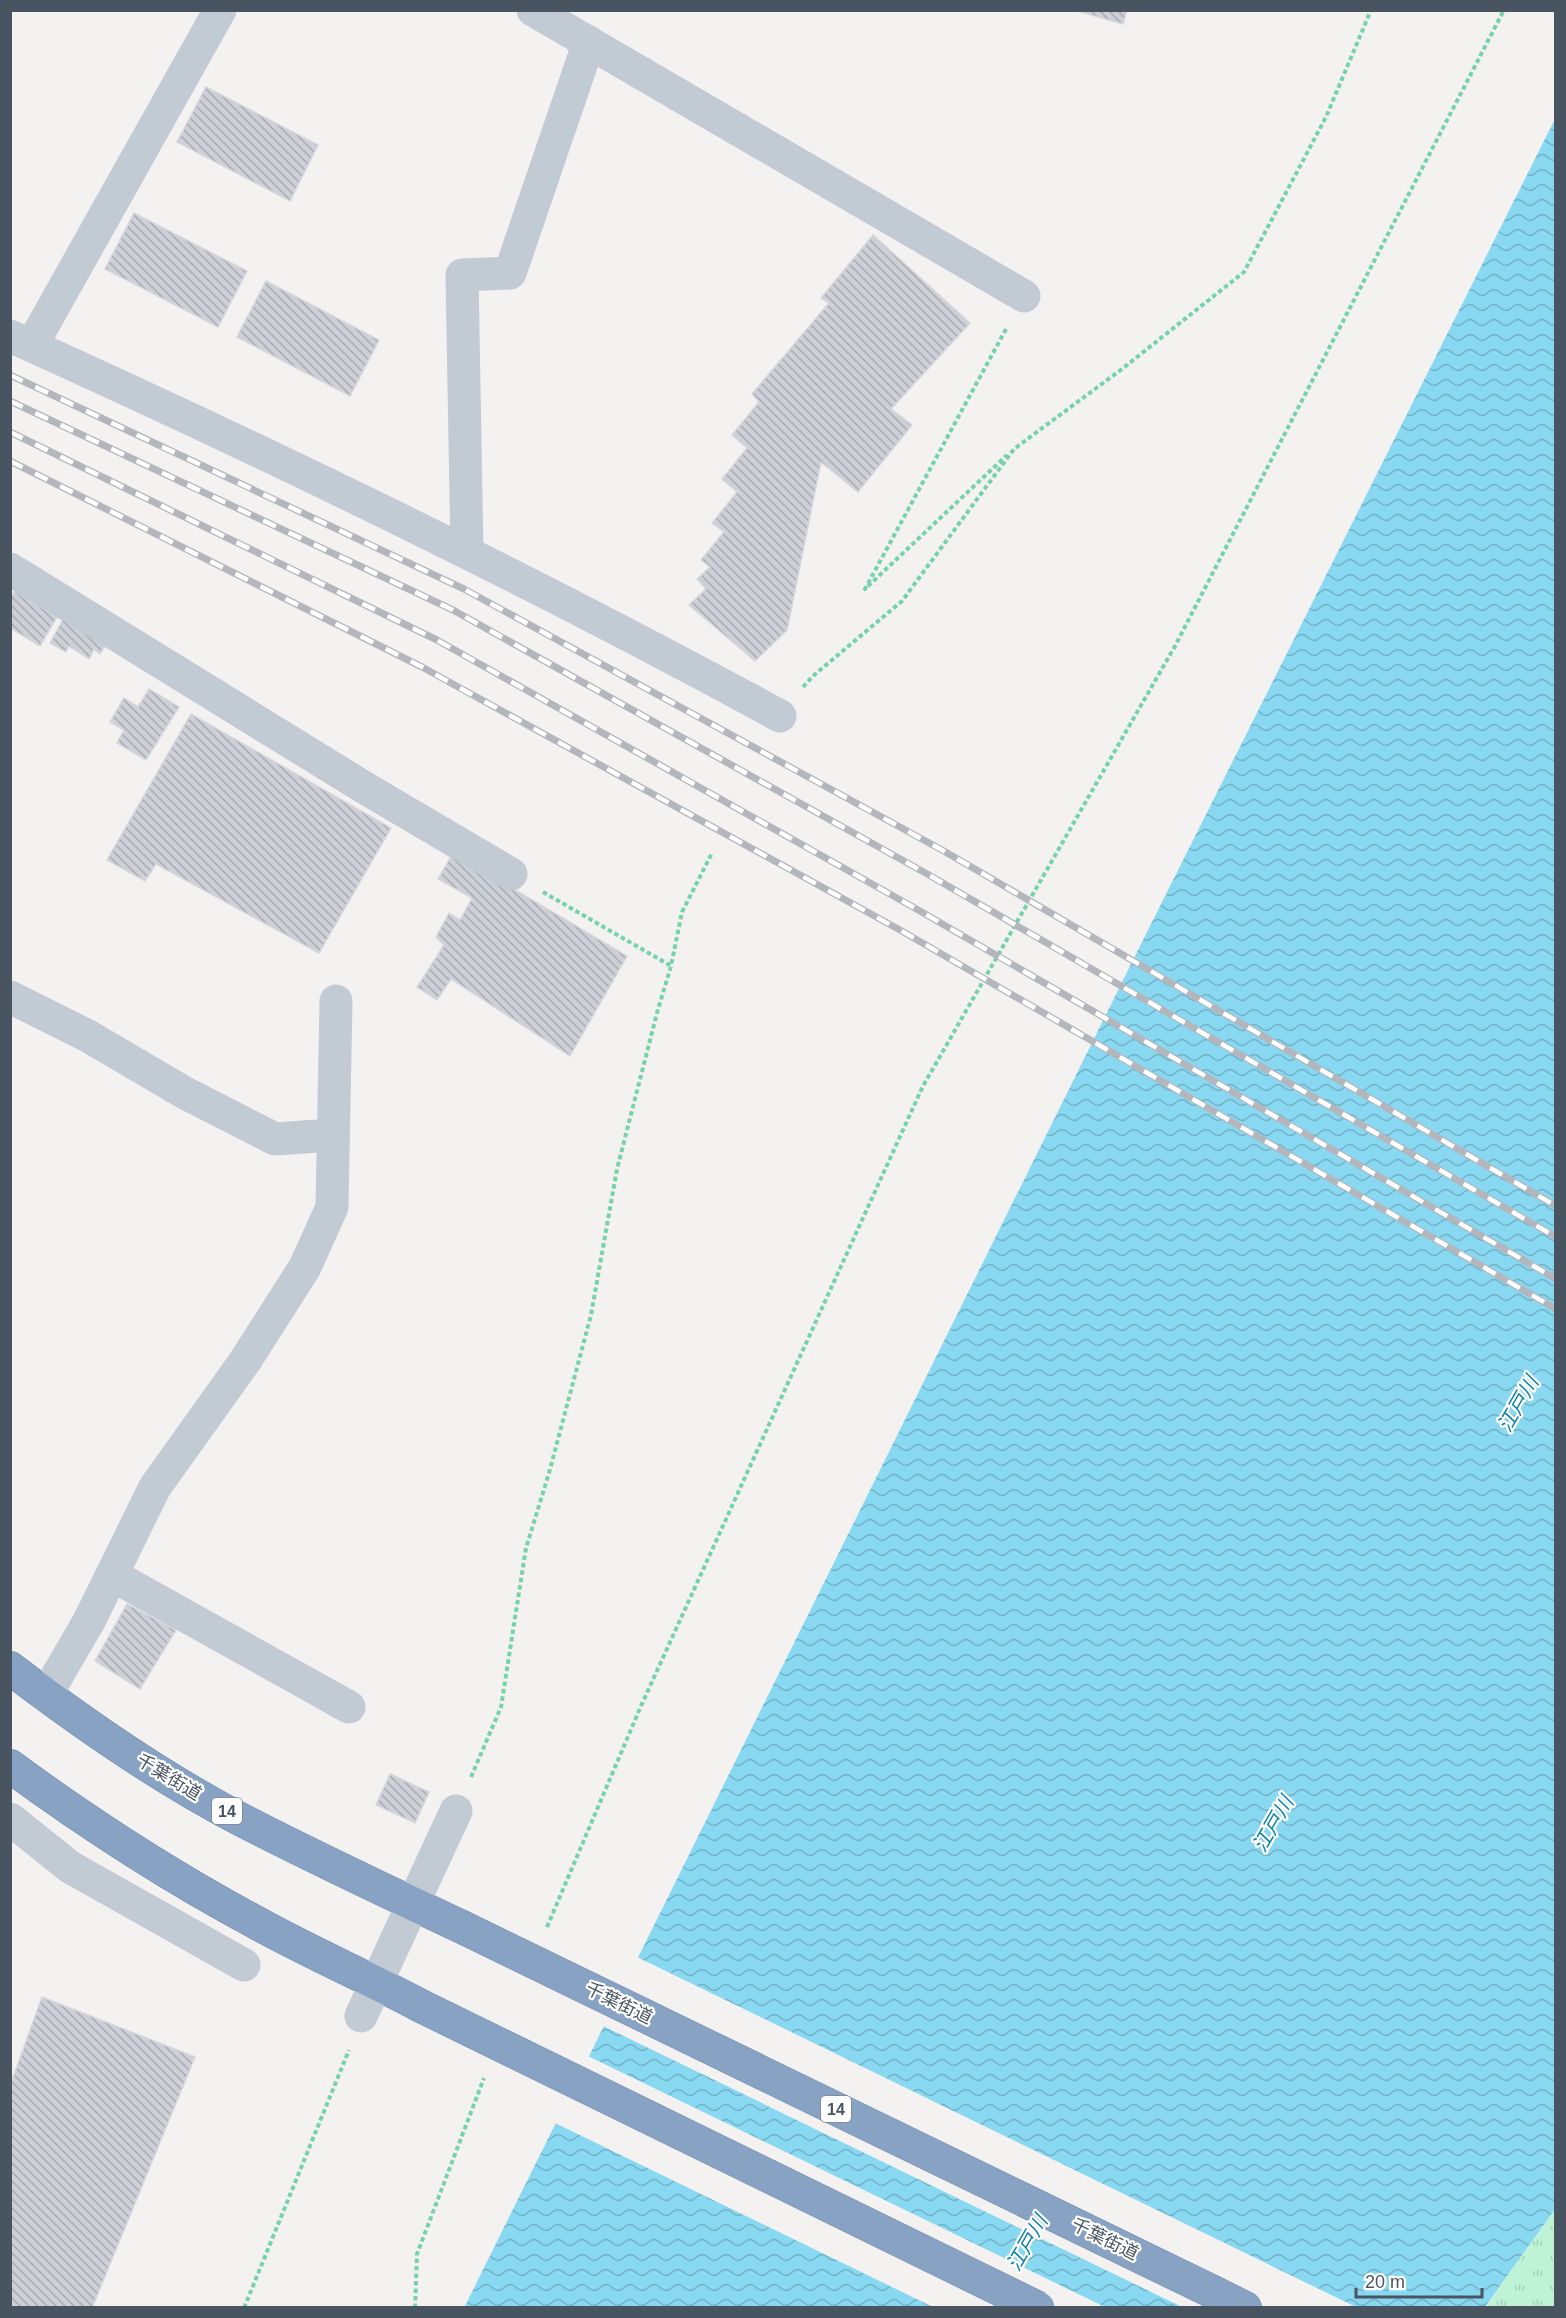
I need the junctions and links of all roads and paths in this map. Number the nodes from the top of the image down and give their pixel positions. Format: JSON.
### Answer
{"nodes":[{"id":1,"x":220,"y":10,"type":"edge"},
{"id":2,"x":533,"y":10,"type":"edge"},
{"id":3,"x":1371,"y":10,"type":"edge"},
{"id":4,"x":1504,"y":10,"type":"edge"},
{"id":5,"x":589,"y":42,"type":"junction"},
{"id":6,"x":1024,"y":296,"type":"joint"},
{"id":7,"x":21,"y":341,"type":"edge"},
{"id":8,"x":1014,"y":449,"type":"junction"},
{"id":9,"x":466,"y":552,"type":"junction"},
{"id":10,"x":10,"y":570,"type":"edge"},
{"id":11,"x":780,"y":716,"type":"joint"},
{"id":12,"x":712,"y":853,"type":"dead end"},
{"id":13,"x":511,"y":874,"type":"joint"},
{"id":14,"x":671,"y":966,"type":"junction"},
{"id":15,"x":10,"y":997,"type":"edge"},
{"id":16,"x":336,"y":1000,"type":"dead end"},
{"id":17,"x":332,"y":1136,"type":"junction"},
{"id":18,"x":111,"y":1575,"type":"junction"},
{"id":19,"x":10,"y":1668,"type":"edge"},
{"id":20,"x":46,"y":1695,"type":"junction"},
{"id":21,"x":349,"y":1707,"type":"dead end"},
{"id":22,"x":10,"y":1766,"type":"edge"},
{"id":23,"x":456,"y":1810,"type":"joint"},
{"id":24,"x":10,"y":1819,"type":"edge"},
{"id":25,"x":413,"y":1904,"type":"junction"},
{"id":26,"x":543,"y":1936,"type":"dead end"},
{"id":27,"x":244,"y":1965,"type":"dead end"},
{"id":28,"x":377,"y":1982,"type":"junction"},
{"id":29,"x":361,"y":2016,"type":"joint"},
{"id":30,"x":488,"y":2068,"type":"dead end"},
{"id":31,"x":244,"y":2307,"type":"edge"},
{"id":32,"x":415,"y":2307,"type":"edge"},
{"id":33,"x":1038,"y":2307,"type":"edge"},
{"id":34,"x":1245,"y":2307,"type":"edge"}],
"edges":[{"from":1,"to":7,"type":"street"},
{"from":2,"to":5,"type":"street"},
{"from":3,"to":8,"type":"path"},
{"from":4,"to":26,"type":"path"},
{"from":5,"to":6,"type":"street"},
{"from":5,"to":9,"type":"street"},
{"from":6,"to":8,"type":"path"},
{"from":7,"to":9,"type":"street"},
{"from":8,"to":11,"type":"path"},
{"from":9,"to":11,"type":"street"},
{"from":10,"to":13,"type":"street"},
{"from":12,"to":14,"type":"path"},
{"from":13,"to":14,"type":"path"},
{"from":14,"to":23,"type":"path"},
{"from":15,"to":17,"type":"street"},
{"from":16,"to":17,"type":"street"},
{"from":17,"to":18,"type":"street"},
{"from":18,"to":20,"type":"street"},
{"from":18,"to":21,"type":"street"},
{"from":19,"to":20,"type":"highway","name":"千葉街道","number":"14"},
{"from":20,"to":25,"type":"highway","name":"千葉街道","number":"14"},
{"from":22,"to":28,"type":"highway"},
{"from":23,"to":25,"type":"street"},
{"from":24,"to":27,"type":"street"},
{"from":25,"to":28,"type":"street"},
{"from":25,"to":34,"type":"highway","name":"千葉街道","number":"14","bridge":true},
{"from":28,"to":29,"type":"street"},
{"from":28,"to":33,"type":"highway","bridge":true},
{"from":29,"to":31,"type":"path"},
{"from":30,"to":32,"type":"path"}]}
